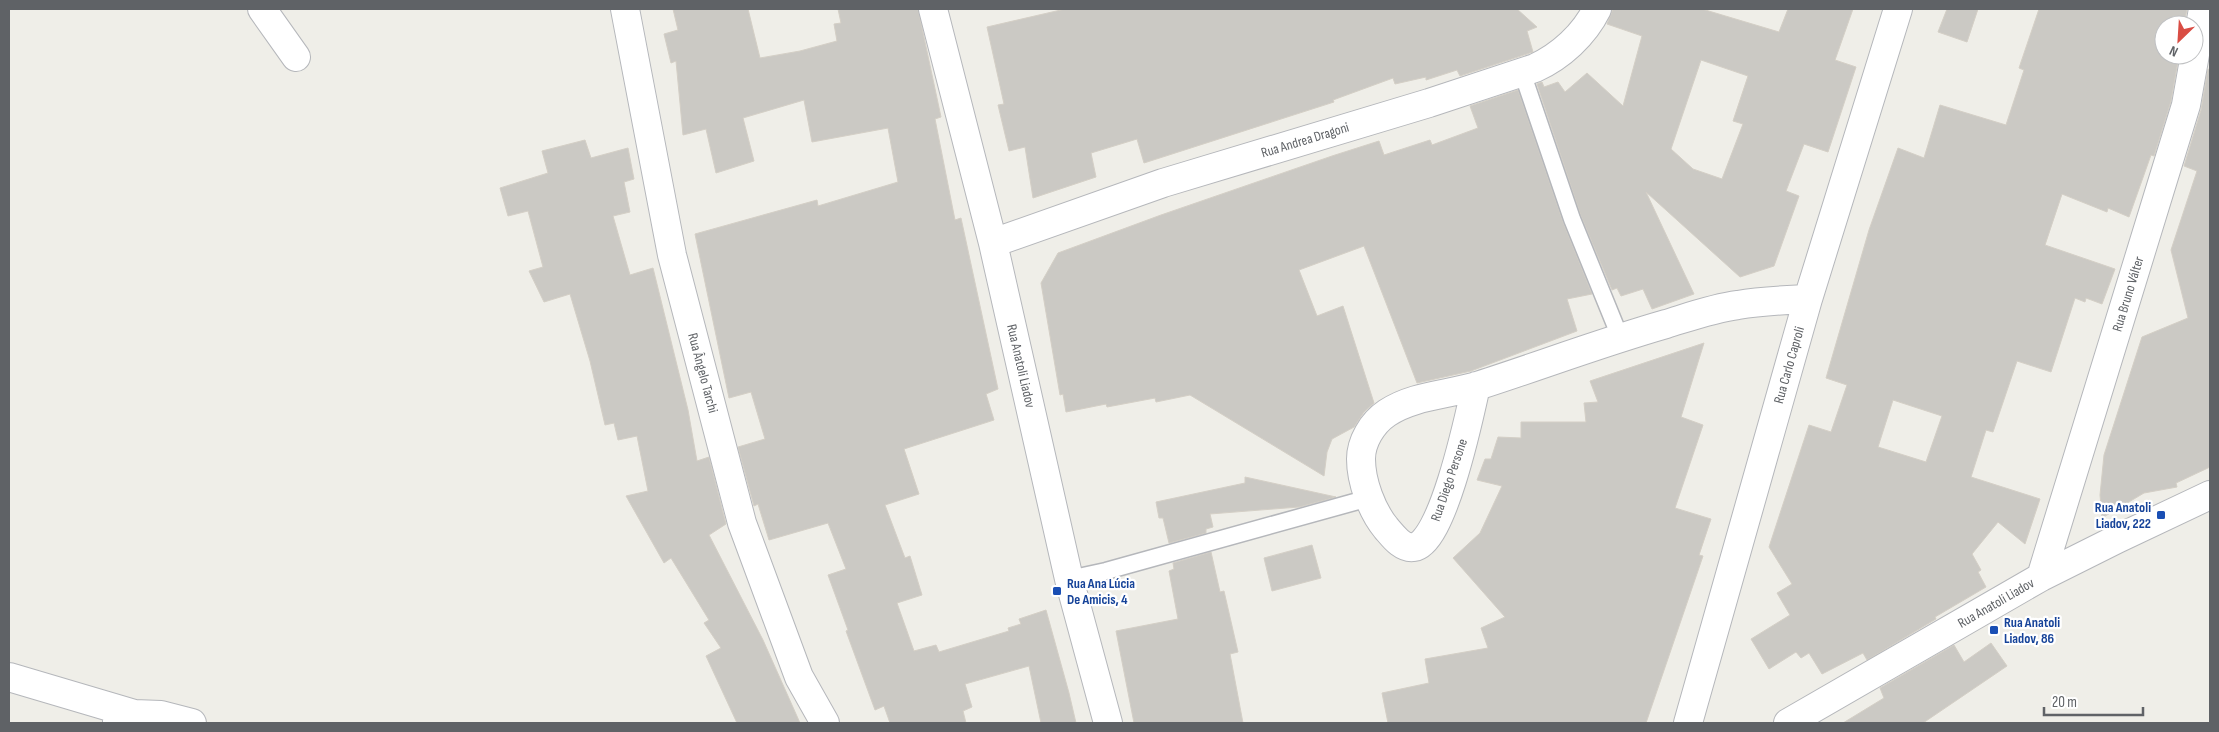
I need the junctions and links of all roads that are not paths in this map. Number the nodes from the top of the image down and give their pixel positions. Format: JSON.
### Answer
{"nodes":[{"id":1,"x":262,"y":9,"type":"edge"},
{"id":2,"x":625,"y":9,"type":"edge"},
{"id":3,"x":933,"y":9,"type":"edge"},
{"id":4,"x":1597,"y":9,"type":"edge"},
{"id":5,"x":1898,"y":9,"type":"edge"},
{"id":6,"x":2203,"y":9,"type":"edge"},
{"id":7,"x":296,"y":56,"type":"dead end"},
{"id":8,"x":1522,"y":72,"type":"junction"},
{"id":9,"x":993,"y":243,"type":"junction"},
{"id":10,"x":1808,"y":299,"type":"junction"},
{"id":11,"x":1620,"y":337,"type":"junction"},
{"id":12,"x":1476,"y":386,"type":"junction"},
{"id":13,"x":2210,"y":495,"type":"edge"},
{"id":14,"x":1369,"y":498,"type":"junction"},
{"id":15,"x":2041,"y":577,"type":"junction"},
{"id":16,"x":1069,"y":579,"type":"junction"},
{"id":17,"x":9,"y":677,"type":"edge"},
{"id":18,"x":124,"y":718,"type":"edge"},
{"id":19,"x":192,"y":723,"type":"edge"},
{"id":20,"x":825,"y":723,"type":"edge"},
{"id":21,"x":1108,"y":723,"type":"edge"},
{"id":22,"x":1688,"y":723,"type":"edge"},
{"id":23,"x":1788,"y":723,"type":"edge"}],
"edges":[{"from":1,"to":7,"type":"street"},
{"from":2,"to":20,"type":"street","name":"Rua Ângelo Tarchi"},
{"from":3,"to":9,"type":"street","name":"Rua Anatoli Liadov"},
{"from":4,"to":8,"type":"street","name":"Rua Andrea Dragoni"},
{"from":5,"to":10,"type":"street","name":"Rua Carlo Caproli"},
{"from":6,"to":15,"type":"street","name":"Rua Bruno Válter"},
{"from":8,"to":9,"type":"street","name":"Rua Andrea Dragoni"},
{"from":8,"to":11,"type":"lane"},
{"from":9,"to":16,"type":"street","name":"Rua Anatoli Liadov"},
{"from":10,"to":11,"type":"street","name":"Rua Diego Persone"},
{"from":10,"to":22,"type":"street","name":"Rua Carlo Caproli"},
{"from":11,"to":12,"type":"street","name":"Rua Diego Persone"},
{"from":12,"to":14,"type":"street","name":"Rua Diego Persone"},
{"from":12,"to":14,"type":"street","name":"Rua Diego Persone"},
{"from":13,"to":15,"type":"street","name":"Rua Anatoli Liadov"},
{"from":14,"to":16,"type":"lane"},
{"from":15,"to":23,"type":"street","name":"Rua Anatoli Liadov"},
{"from":16,"to":21,"type":"street","name":"Rua Anatoli Liadov"},
{"from":17,"to":18,"type":"street"},
{"from":18,"to":19,"type":"street"}]}
